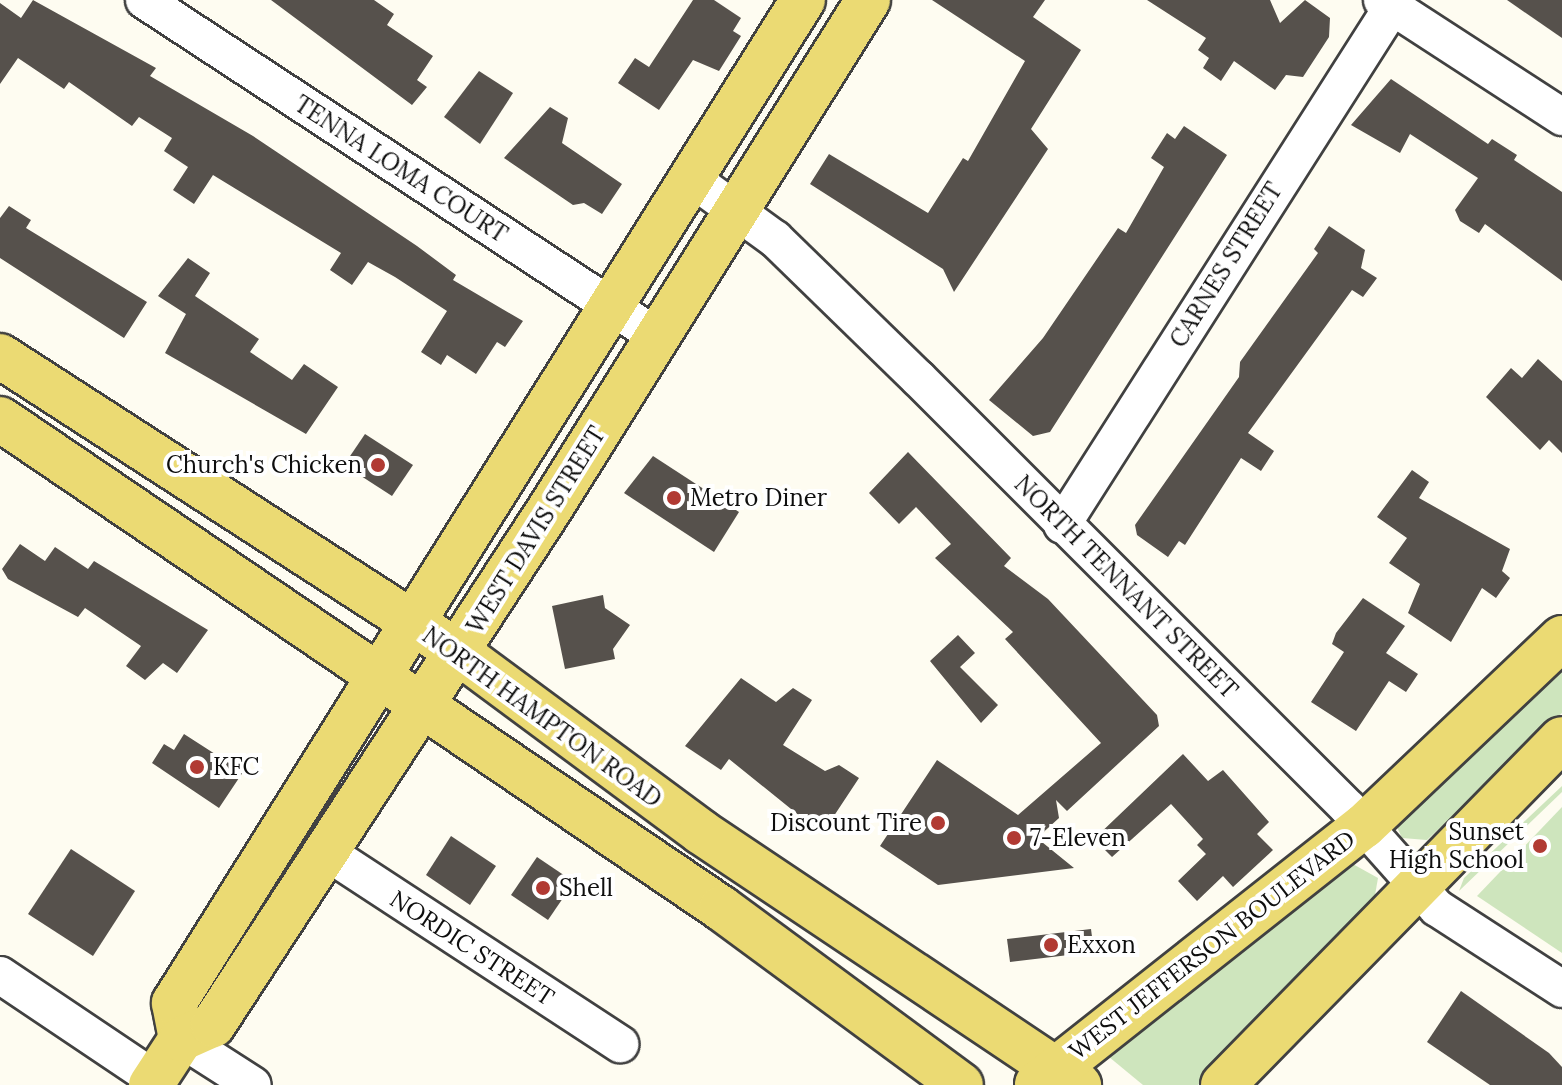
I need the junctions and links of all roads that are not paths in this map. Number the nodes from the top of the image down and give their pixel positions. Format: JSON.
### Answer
{"nodes":[{"id":1,"x":144,"y":0,"type":"edge"},
{"id":2,"x":803,"y":0,"type":"edge"},
{"id":3,"x":1387,"y":3,"type":"edge"},
{"id":4,"x":856,"y":4,"type":"edge"},
{"id":5,"x":1562,"y":117,"type":"edge"},
{"id":6,"x":692,"y":179,"type":"junction"},
{"id":7,"x":737,"y":209,"type":"junction"},
{"id":8,"x":612,"y":308,"type":"junction"},
{"id":9,"x":658,"y":337,"type":"junction"},
{"id":10,"x":0,"y":356,"type":"edge"},
{"id":11,"x":0,"y":419,"type":"edge"},
{"id":12,"x":1062,"y":525,"type":"junction"},
{"id":13,"x":413,"y":623,"type":"junction"},
{"id":14,"x":1562,"y":638,"type":"edge"},
{"id":15,"x":458,"y":652,"type":"junction"},
{"id":16,"x":381,"y":674,"type":"junction"},
{"id":17,"x":424,"y":703,"type":"junction"},
{"id":18,"x":1562,"y":739,"type":"edge"},
{"id":19,"x":1364,"y":826,"type":"junction"},
{"id":20,"x":325,"y":851,"type":"junction"},
{"id":21,"x":1412,"y":884,"type":"junction"},
{"id":22,"x":0,"y":975,"type":"edge"},
{"id":23,"x":1562,"y":989,"type":"edge"},
{"id":24,"x":181,"y":1039,"type":"junction"},
{"id":25,"x":620,"y":1044,"type":"dead end"},
{"id":26,"x":1057,"y":1079,"type":"edge"},
{"id":27,"x":153,"y":1082,"type":"edge"},
{"id":28,"x":253,"y":1085,"type":"edge"},
{"id":29,"x":961,"y":1085,"type":"edge"},
{"id":30,"x":1223,"y":1085,"type":"edge"}],
"edges":[{"from":1,"to":8,"type":"street","name":"TENNA LOMA COURT"},
{"from":2,"to":6,"type":"main road"},
{"from":3,"to":5,"type":"street"},
{"from":3,"to":12,"type":"street","name":"CARNES STREET"},
{"from":4,"to":7,"type":"main road","name":"WEST DAVIS STREET"},
{"from":6,"to":7,"type":"street","name":"NORTH TENNANT STREET"},
{"from":6,"to":8,"type":"main road"},
{"from":7,"to":9,"type":"main road","name":"WEST DAVIS STREET"},
{"from":7,"to":12,"type":"street","name":"NORTH TENNANT STREET"},
{"from":8,"to":9,"type":"street","name":"TENNA LOMA COURT"},
{"from":8,"to":13,"type":"main road"},
{"from":9,"to":15,"type":"main road","name":"WEST DAVIS STREET"},
{"from":10,"to":13,"type":"main road","name":"NORTH HAMPTON ROAD"},
{"from":11,"to":16,"type":"main road"},
{"from":12,"to":19,"type":"street","name":"NORTH TENNANT STREET"},
{"from":13,"to":15,"type":"main road","name":"NORTH HAMPTON ROAD"},
{"from":13,"to":16,"type":"main road"},
{"from":14,"to":19,"type":"main road","name":"WEST JEFFERSON BOULEVARD"},
{"from":15,"to":17,"type":"main road","name":"WEST DAVIS STREET"},
{"from":15,"to":26,"type":"main road","name":"NORTH HAMPTON ROAD"},
{"from":16,"to":17,"type":"main road"},
{"from":16,"to":24,"type":"main road"},
{"from":17,"to":20,"type":"main road","name":"WEST DAVIS STREET"},
{"from":17,"to":29,"type":"main road"},
{"from":18,"to":21,"type":"main road"},
{"from":19,"to":21,"type":"street","name":"NORTH TENNANT STREET"},
{"from":19,"to":26,"type":"main road","name":"WEST JEFFERSON BOULEVARD"},
{"from":20,"to":24,"type":"main road","name":"WEST DAVIS STREET"},
{"from":20,"to":25,"type":"street","name":"NORDIC STREET"},
{"from":21,"to":23,"type":"street","name":"NORTH TENNANT STREET"},
{"from":21,"to":30,"type":"main road"},
{"from":22,"to":27,"type":"street"},
{"from":24,"to":27,"type":"main road","name":"WEST DAVIS STREET"},
{"from":24,"to":28,"type":"street"}]}
